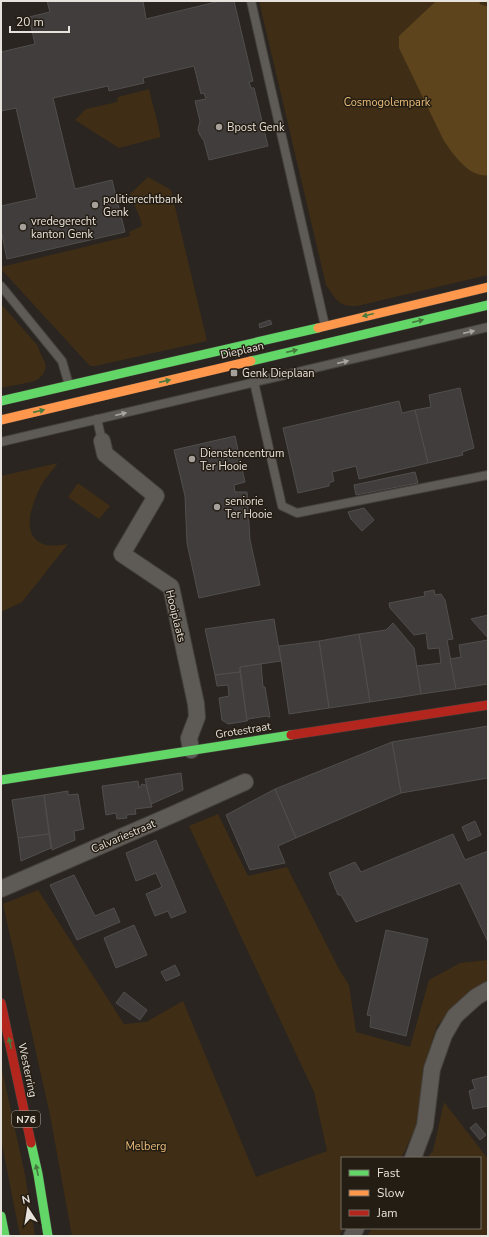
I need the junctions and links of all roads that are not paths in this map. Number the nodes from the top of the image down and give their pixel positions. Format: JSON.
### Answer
{"nodes":[{"id":1,"x":251,"y":1,"type":"edge"},
{"id":2,"x":1,"y":286,"type":"edge"},
{"id":3,"x":488,"y":287,"type":"edge"},
{"id":4,"x":488,"y":304,"type":"edge"},
{"id":5,"x":325,"y":326,"type":"junction"},
{"id":6,"x":488,"y":327,"type":"edge"},
{"id":7,"x":254,"y":382,"type":"junction"},
{"id":8,"x":69,"y":386,"type":"junction"},
{"id":9,"x":1,"y":401,"type":"edge"},
{"id":10,"x":97,"y":419,"type":"junction"},
{"id":11,"x":1,"y":420,"type":"edge"},
{"id":12,"x":102,"y":441,"type":"joint"},
{"id":13,"x":1,"y":442,"type":"edge"},
{"id":14,"x":488,"y":475,"type":"edge"},
{"id":15,"x":488,"y":705,"type":"edge"},
{"id":16,"x":191,"y":750,"type":"junction"},
{"id":17,"x":1,"y":780,"type":"edge"},
{"id":18,"x":245,"y":782,"type":"dead end"},
{"id":19,"x":1,"y":889,"type":"edge"},
{"id":20,"x":488,"y":990,"type":"edge"},
{"id":21,"x":1,"y":1003,"type":"edge"},
{"id":22,"x":413,"y":1157,"type":"edge"},
{"id":23,"x":1,"y":1216,"type":"edge"},
{"id":24,"x":4,"y":1236,"type":"edge"},
{"id":25,"x":48,"y":1236,"type":"edge"}],
"edges":[{"from":1,"to":5,"type":"lane"},
{"from":2,"to":8,"type":"lane"},
{"from":3,"to":5,"type":"main road","name":"Dieplaan","one_way":true},
{"from":11,"to":4,"type":"main road","name":"Dieplaan","one_way":true},
{"from":5,"to":8,"type":"main road","name":"Dieplaan"},
{"from":7,"to":6,"type":"lane","one_way":true},
{"from":10,"to":7,"type":"lane","one_way":true},
{"from":7,"to":14,"type":"lane"},
{"from":8,"to":9,"type":"main road","name":"Dieplaan"},
{"from":10,"to":12,"type":"lane","name":"Hooiplaats"},
{"from":10,"to":13,"type":"lane"},
{"from":12,"to":16,"type":"street","name":"Hooiplaats"},
{"from":15,"to":16,"type":"main road","name":"Grotestraat"},
{"from":16,"to":17,"type":"main road","name":"Grotestraat"},
{"from":18,"to":19,"type":"street","name":"Calvariestraat"},
{"from":20,"to":22,"type":"street"},
{"from":25,"to":21,"type":"main road","name":"Westerring","number":"N76","one_way":true},
{"from":23,"to":24,"type":"main road"}]}
